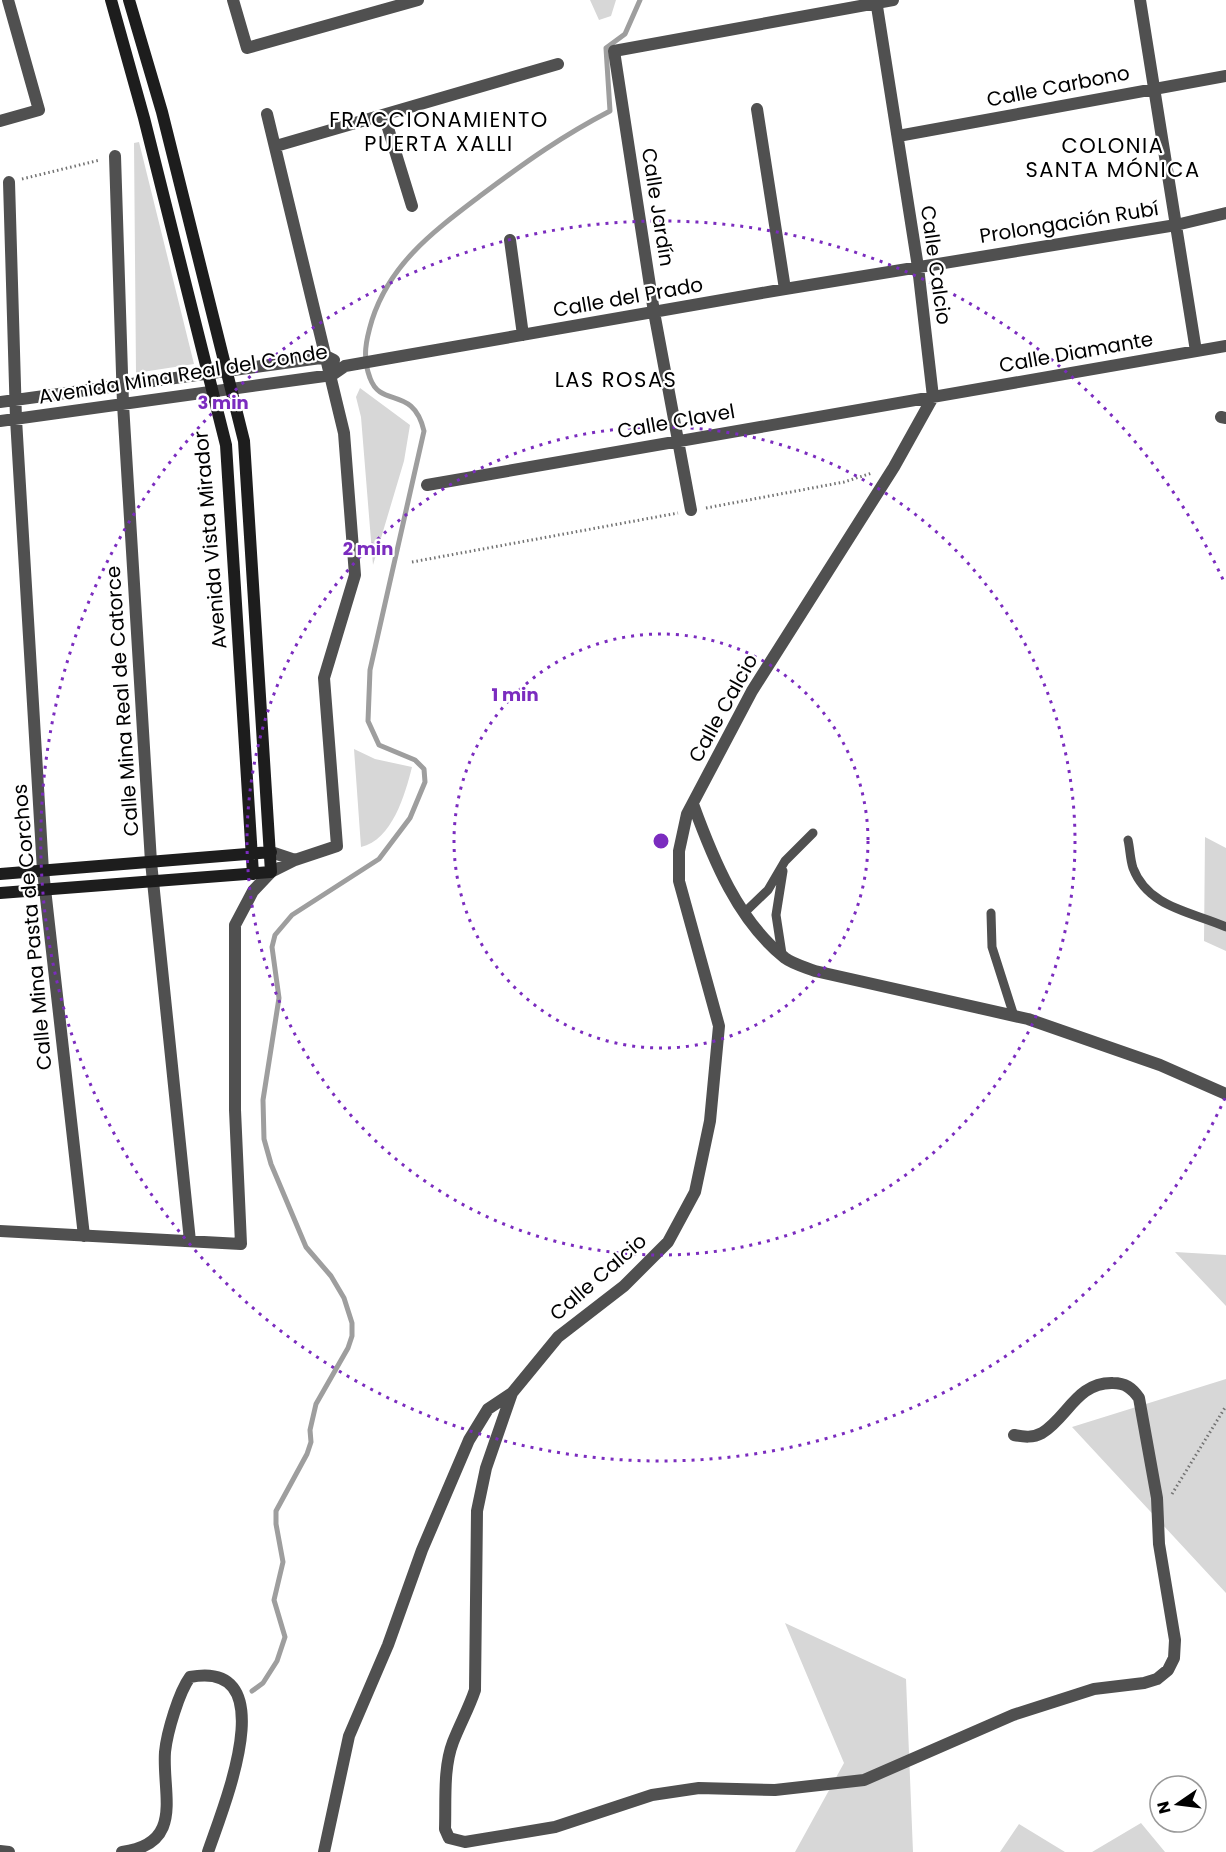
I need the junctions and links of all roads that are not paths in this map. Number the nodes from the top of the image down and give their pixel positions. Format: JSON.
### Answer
{"nodes":[{"id":1,"x":8,"y":0,"type":"edge"},
{"id":2,"x":111,"y":0,"type":"edge"},
{"id":3,"x":129,"y":0,"type":"edge"},
{"id":4,"x":233,"y":0,"type":"edge"},
{"id":5,"x":418,"y":0,"type":"edge"},
{"id":6,"x":893,"y":0,"type":"edge"},
{"id":7,"x":1140,"y":0,"type":"edge"},
{"id":8,"x":876,"y":2,"type":"edge"},
{"id":9,"x":558,"y":64,"type":"dead end"},
{"id":10,"x":1226,"y":76,"type":"edge"},
{"id":11,"x":1154,"y":88,"type":"junction"},
{"id":12,"x":758,"y":109,"type":"dead end"},
{"id":13,"x":162,"y":112,"type":"junction"},
{"id":14,"x":267,"y":114,"type":"dead end"},
{"id":15,"x":384,"y":115,"type":"junction"},
{"id":16,"x":144,"y":118,"type":"junction"},
{"id":17,"x":0,"y":121,"type":"edge"},
{"id":18,"x":898,"y":136,"type":"junction"},
{"id":19,"x":276,"y":146,"type":"junction"},
{"id":20,"x":115,"y":156,"type":"road end"},
{"id":21,"x":9,"y":182,"type":"road end"},
{"id":22,"x":412,"y":206,"type":"dead end"},
{"id":23,"x":1226,"y":213,"type":"edge"},
{"id":24,"x":1176,"y":225,"type":"junction"},
{"id":25,"x":510,"y":240,"type":"dead end"},
{"id":26,"x":918,"y":267,"type":"junction"},
{"id":27,"x":785,"y":288,"type":"junction"},
{"id":28,"x":654,"y":312,"type":"junction"},
{"id":29,"x":523,"y":335,"type":"junction"},
{"id":30,"x":1226,"y":346,"type":"edge"},
{"id":31,"x":1196,"y":351,"type":"junction"},
{"id":32,"x":328,"y":357,"type":"junction"},
{"id":33,"x":348,"y":366,"type":"junction"},
{"id":34,"x":226,"y":371,"type":"junction"},
{"id":35,"x":208,"y":373,"type":"junction"},
{"id":36,"x":332,"y":375,"type":"junction"},
{"id":37,"x":123,"y":385,"type":"junction"},
{"id":38,"x":231,"y":389,"type":"junction"},
{"id":39,"x":213,"y":392,"type":"junction"},
{"id":40,"x":933,"y":397,"type":"junction"},
{"id":41,"x":16,"y":400,"type":"junction"},
{"id":42,"x":0,"y":402,"type":"edge"},
{"id":43,"x":123,"y":404,"type":"junction"},
{"id":44,"x":16,"y":419,"type":"junction"},
{"id":45,"x":0,"y":421,"type":"edge"},
{"id":46,"x":680,"y":440,"type":"junction"},
{"id":47,"x":427,"y":485,"type":"dead end"},
{"id":48,"x":691,"y":510,"type":"road end"},
{"id":49,"x":256,"y":632,"type":"junction"},
{"id":50,"x":238,"y":633,"type":"junction"},
{"id":51,"x":693,"y":804,"type":"junction"},
{"id":52,"x":813,"y":833,"type":"dead end"},
{"id":53,"x":1128,"y":840,"type":"dead end"},
{"id":54,"x":271,"y":852,"type":"junction"},
{"id":55,"x":253,"y":854,"type":"junction"},
{"id":56,"x":295,"y":860,"type":"junction"},
{"id":57,"x":785,"y":861,"type":"junction"},
{"id":58,"x":151,"y":862,"type":"junction"},
{"id":59,"x":43,"y":871,"type":"junction"},
{"id":60,"x":271,"y":872,"type":"junction"},
{"id":61,"x":0,"y":874,"type":"edge"},
{"id":62,"x":253,"y":874,"type":"junction"},
{"id":63,"x":153,"y":881,"type":"junction"},
{"id":64,"x":44,"y":890,"type":"junction"},
{"id":65,"x":253,"y":891,"type":"junction"},
{"id":66,"x":0,"y":893,"type":"edge"},
{"id":67,"x":744,"y":913,"type":"junction"},
{"id":68,"x":992,"y":913,"type":"dead end"},
{"id":69,"x":1226,"y":927,"type":"edge"},
{"id":70,"x":782,"y":954,"type":"junction"},
{"id":71,"x":1014,"y":1016,"type":"junction"},
{"id":72,"x":1226,"y":1094,"type":"edge"},
{"id":73,"x":0,"y":1231,"type":"edge"},
{"id":74,"x":84,"y":1236,"type":"junction"},
{"id":75,"x":190,"y":1241,"type":"junction"},
{"id":76,"x":512,"y":1393,"type":"junction"},
{"id":77,"x":1014,"y":1435,"type":"dead end"},
{"id":78,"x":0,"y":1851,"type":"edge"},
{"id":79,"x":9,"y":1852,"type":"edge"},
{"id":80,"x":122,"y":1852,"type":"edge"},
{"id":81,"x":208,"y":1852,"type":"edge"},
{"id":82,"x":324,"y":1852,"type":"edge"}],
"edges":[{"from":1,"to":17,"type":"street"},
{"from":2,"to":16,"type":"street","name":"Avenida Vista Mirador"},
{"from":3,"to":13,"type":"street","name":"Avenida Vista Mirador"},
{"from":4,"to":5,"type":"street"},
{"from":6,"to":8,"type":"street"},
{"from":7,"to":11,"type":"street"},
{"from":8,"to":18,"type":"street","name":"Calle Calcio"},
{"from":8,"to":28,"type":"street","name":"Calle Jardín"},
{"from":9,"to":15,"type":"street"},
{"from":10,"to":11,"type":"street","name":"Calle Carbono"},
{"from":11,"to":18,"type":"street","name":"Calle Carbono"},
{"from":11,"to":24,"type":"street"},
{"from":12,"to":27,"type":"street"},
{"from":13,"to":16,"type":"street"},
{"from":13,"to":34,"type":"street","name":"Avenida Vista Mirador"},
{"from":14,"to":19,"type":"street"},
{"from":15,"to":19,"type":"street"},
{"from":15,"to":22,"type":"street"},
{"from":16,"to":35,"type":"street","name":"Avenida Vista Mirador"},
{"from":18,"to":26,"type":"street","name":"Calle Calcio"},
{"from":19,"to":32,"type":"street"},
{"from":20,"to":37,"type":"street","name":"Calle Mina Real de Catorce"},
{"from":21,"to":41,"type":"street","name":"Calle Mina Pasta de Corchos"},
{"from":23,"to":24,"type":"street","name":"Prolongación Rubí"},
{"from":24,"to":26,"type":"street","name":"Prolongación Rubí"},
{"from":24,"to":31,"type":"street"},
{"from":25,"to":29,"type":"street"},
{"from":26,"to":27,"type":"street","name":"Calle del Prado"},
{"from":26,"to":40,"type":"street","name":"Calle Calcio"},
{"from":27,"to":28,"type":"street","name":"Calle del Prado"},
{"from":28,"to":29,"type":"street","name":"Calle del Prado"},
{"from":28,"to":46,"type":"street","name":"Calle Jardín"},
{"from":29,"to":33,"type":"street","name":"Calle del Prado"},
{"from":30,"to":31,"type":"street","name":"Calle Diamante"},
{"from":31,"to":40,"type":"street","name":"Calle Diamante"},
{"from":32,"to":33,"type":"street","name":"Avenida Mina Real del Conde"},
{"from":32,"to":34,"type":"street","name":"Avenida Mina Real del Conde"},
{"from":32,"to":36,"type":"street"},
{"from":33,"to":36,"type":"street","name":"Avenida Mina Real del Conde"},
{"from":34,"to":35,"type":"street","name":"Avenida Mina Real del Conde"},
{"from":34,"to":38,"type":"street","name":"Avenida Vista Mirador"},
{"from":35,"to":37,"type":"street","name":"Avenida Mina Real del Conde"},
{"from":35,"to":39,"type":"street","name":"Avenida Vista Mirador"},
{"from":36,"to":38,"type":"street","name":"Avenida Mina Real del Conde"},
{"from":36,"to":56,"type":"street"},
{"from":37,"to":41,"type":"street","name":"Avenida Mina Real del Conde"},
{"from":37,"to":43,"type":"street","name":"Calle Mina Real de Catorce"},
{"from":38,"to":39,"type":"street","name":"Avenida Mina Real del Conde"},
{"from":38,"to":49,"type":"street","name":"Avenida Vista Mirador"},
{"from":39,"to":43,"type":"street","name":"Avenida Mina Real del Conde"},
{"from":39,"to":50,"type":"street","name":"Avenida Vista Mirador"},
{"from":40,"to":46,"type":"street","name":"Calle Clavel"},
{"from":40,"to":51,"type":"street","name":"Calle Calcio"},
{"from":41,"to":42,"type":"street","name":"Avenida Mina Real del Conde"},
{"from":41,"to":44,"type":"street","name":"Calle Mina Pasta de Corchos"},
{"from":43,"to":44,"type":"street","name":"Avenida Mina Real del Conde"},
{"from":43,"to":58,"type":"street","name":"Calle Mina Real de Catorce"},
{"from":44,"to":45,"type":"street","name":"Avenida Mina Real del Conde"},
{"from":44,"to":59,"type":"street","name":"Calle Mina Pasta de Corchos"},
{"from":46,"to":47,"type":"street","name":"Calle Clavel"},
{"from":46,"to":48,"type":"street","name":"Calle Jardín"},
{"from":49,"to":50,"type":"street"},
{"from":49,"to":54,"type":"street","name":"Avenida Vista Mirador"},
{"from":50,"to":55,"type":"street","name":"Avenida Vista Mirador"},
{"from":51,"to":67,"type":"street"},
{"from":51,"to":76,"type":"street","name":"Calle Calcio"},
{"from":52,"to":57,"type":"lane"},
{"from":53,"to":69,"type":"lane"},
{"from":54,"to":55,"type":"street"},
{"from":54,"to":56,"type":"street"},
{"from":54,"to":60,"type":"street","name":"Avenida Vista Mirador"},
{"from":55,"to":58,"type":"street"},
{"from":55,"to":62,"type":"street","name":"Avenida Vista Mirador"},
{"from":56,"to":60,"type":"street"},
{"from":57,"to":67,"type":"lane"},
{"from":57,"to":70,"type":"lane"},
{"from":58,"to":59,"type":"street"},
{"from":58,"to":63,"type":"street","name":"Calle Mina Real de Catorce"},
{"from":59,"to":61,"type":"street"},
{"from":59,"to":64,"type":"street","name":"Calle Mina Pasta de Corchos"},
{"from":60,"to":62,"type":"street"},
{"from":60,"to":65,"type":"street"},
{"from":62,"to":63,"type":"street"},
{"from":62,"to":65,"type":"street"},
{"from":63,"to":64,"type":"street"},
{"from":63,"to":75,"type":"street","name":"Calle Mina Real de Catorce"},
{"from":64,"to":66,"type":"street"},
{"from":64,"to":74,"type":"street","name":"Calle Mina Pasta de Corchos"},
{"from":65,"to":75,"type":"street"},
{"from":67,"to":70,"type":"street"},
{"from":68,"to":71,"type":"lane"},
{"from":70,"to":71,"type":"street"},
{"from":71,"to":72,"type":"street"},
{"from":73,"to":74,"type":"street"},
{"from":74,"to":75,"type":"street"},
{"from":76,"to":77,"type":"street"},
{"from":76,"to":82,"type":"street"},
{"from":78,"to":79,"type":"street"},
{"from":80,"to":81,"type":"street"}]}
